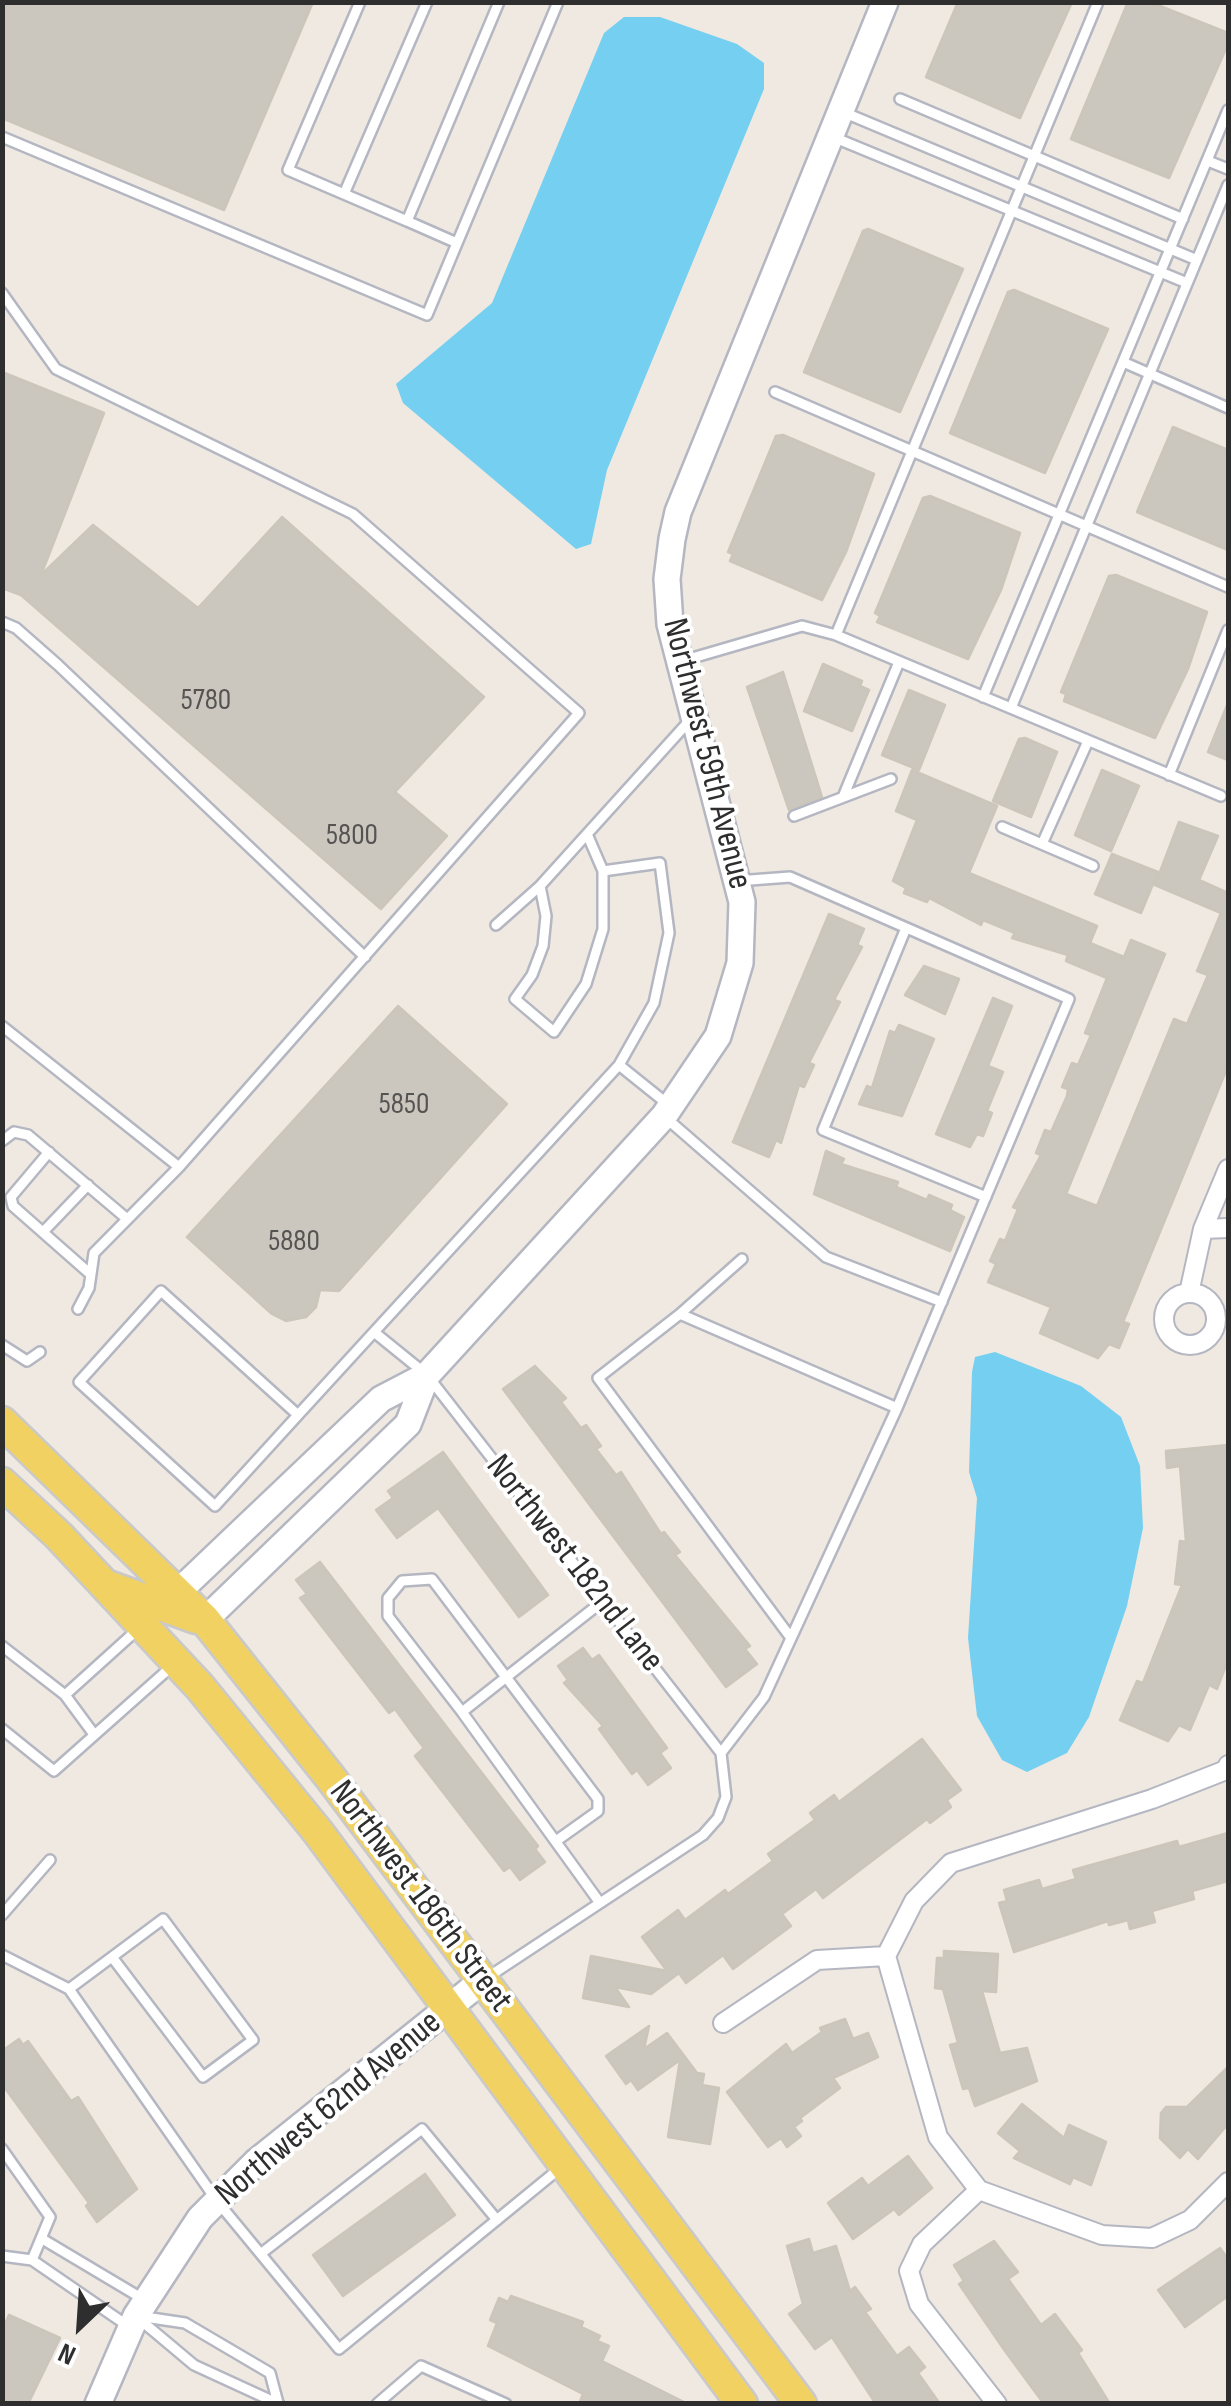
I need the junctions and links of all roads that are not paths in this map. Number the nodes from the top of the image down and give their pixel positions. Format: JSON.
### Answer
{"nodes":[{"id":1,"x":360,"y":2,"type":"edge"},
{"id":2,"x":427,"y":2,"type":"edge"},
{"id":3,"x":499,"y":2,"type":"edge"},
{"id":4,"x":558,"y":2,"type":"edge"},
{"id":5,"x":885,"y":2,"type":"edge"},
{"id":6,"x":1098,"y":2,"type":"edge"},
{"id":7,"x":900,"y":98,"type":"dead end"},
{"id":8,"x":1228,"y":110,"type":"edge"},
{"id":9,"x":840,"y":111,"type":"junction"},
{"id":10,"x":830,"y":136,"type":"junction"},
{"id":11,"x":2,"y":137,"type":"edge"},
{"id":12,"x":1034,"y":156,"type":"junction"},
{"id":13,"x":1208,"y":161,"type":"junction"},
{"id":14,"x":1228,"y":169,"type":"edge"},
{"id":15,"x":1228,"y":184,"type":"edge"},
{"id":16,"x":1022,"y":186,"type":"junction"},
{"id":17,"x":344,"y":194,"type":"junction"},
{"id":18,"x":1012,"y":210,"type":"junction"},
{"id":19,"x":1183,"y":219,"type":"junction"},
{"id":20,"x":407,"y":222,"type":"junction"},
{"id":21,"x":456,"y":243,"type":"junction"},
{"id":22,"x":1171,"y":249,"type":"junction"},
{"id":23,"x":1197,"y":260,"type":"junction"},
{"id":24,"x":1161,"y":272,"type":"junction"},
{"id":25,"x":1188,"y":283,"type":"junction"},
{"id":26,"x":2,"y":293,"type":"edge"},
{"id":27,"x":1123,"y":362,"type":"junction"},
{"id":28,"x":1150,"y":374,"type":"junction"},
{"id":29,"x":775,"y":392,"type":"dead end"},
{"id":30,"x":1228,"y":408,"type":"edge"},
{"id":31,"x":912,"y":452,"type":"junction"},
{"id":32,"x":1060,"y":514,"type":"junction"},
{"id":33,"x":1086,"y":526,"type":"junction"},
{"id":34,"x":1228,"y":587,"type":"edge"},
{"id":35,"x":2,"y":622,"type":"edge"},
{"id":36,"x":1228,"y":630,"type":"edge"},
{"id":37,"x":836,"y":635,"type":"junction"},
{"id":38,"x":678,"y":662,"type":"junction"},
{"id":39,"x":899,"y":662,"type":"junction"},
{"id":40,"x":984,"y":697,"type":"junction"},
{"id":41,"x":1011,"y":708,"type":"junction"},
{"id":42,"x":693,"y":717,"type":"junction"},
{"id":43,"x":1088,"y":740,"type":"junction"},
{"id":44,"x":1169,"y":774,"type":"junction"},
{"id":45,"x":891,"y":778,"type":"dead end"},
{"id":46,"x":1220,"y":796,"type":"dead end"},
{"id":47,"x":844,"y":797,"type":"junction"},
{"id":48,"x":794,"y":816,"type":"dead end"},
{"id":49,"x":1002,"y":827,"type":"dead end"},
{"id":50,"x":587,"y":834,"type":"junction"},
{"id":51,"x":1042,"y":844,"type":"junction"},
{"id":52,"x":1094,"y":866,"type":"dead end"},
{"id":53,"x":603,"y":871,"type":"junction"},
{"id":54,"x":737,"y":881,"type":"junction"},
{"id":55,"x":540,"y":886,"type":"junction"},
{"id":56,"x":496,"y":925,"type":"dead end"},
{"id":57,"x":906,"y":928,"type":"junction"},
{"id":58,"x":365,"y":956,"type":"junction"},
{"id":59,"x":4,"y":1029,"type":"edge"},
{"id":60,"x":619,"y":1065,"type":"junction"},
{"id":61,"x":667,"y":1111,"type":"junction"},
{"id":62,"x":2,"y":1141,"type":"edge"},
{"id":63,"x":49,"y":1152,"type":"junction"},
{"id":64,"x":180,"y":1167,"type":"junction"},
{"id":65,"x":1228,"y":1168,"type":"edge"},
{"id":66,"x":88,"y":1185,"type":"junction"},
{"id":67,"x":986,"y":1196,"type":"junction"},
{"id":68,"x":126,"y":1218,"type":"junction"},
{"id":69,"x":1228,"y":1228,"type":"edge"},
{"id":70,"x":1203,"y":1229,"type":"junction"},
{"id":71,"x":43,"y":1232,"type":"junction"},
{"id":72,"x":742,"y":1259,"type":"dead end"},
{"id":73,"x":88,"y":1272,"type":"junction"},
{"id":74,"x":1189,"y":1293,"type":"dead end"},
{"id":75,"x":942,"y":1302,"type":"junction"},
{"id":76,"x":78,"y":1308,"type":"dead end"},
{"id":77,"x":680,"y":1314,"type":"junction"},
{"id":78,"x":374,"y":1332,"type":"junction"},
{"id":79,"x":2,"y":1346,"type":"edge"},
{"id":80,"x":40,"y":1352,"type":"dead end"},
{"id":81,"x":427,"y":1374,"type":"junction"},
{"id":82,"x":898,"y":1408,"type":"junction"},
{"id":83,"x":298,"y":1415,"type":"junction"},
{"id":84,"x":2,"y":1422,"type":"edge"},
{"id":85,"x":2,"y":1483,"type":"edge"},
{"id":86,"x":105,"y":1585,"type":"junction"},
{"id":87,"x":177,"y":1593,"type":"junction"},
{"id":88,"x":603,"y":1601,"type":"junction"},
{"id":89,"x":205,"y":1620,"type":"junction"},
{"id":90,"x":142,"y":1625,"type":"junction"},
{"id":91,"x":791,"y":1638,"type":"junction"},
{"id":92,"x":2,"y":1646,"type":"edge"},
{"id":93,"x":234,"y":1656,"type":"junction"},
{"id":94,"x":176,"y":1662,"type":"junction"},
{"id":95,"x":508,"y":1676,"type":"junction"},
{"id":96,"x":65,"y":1695,"type":"junction"},
{"id":97,"x":462,"y":1712,"type":"junction"},
{"id":98,"x":2,"y":1730,"type":"edge"},
{"id":99,"x":93,"y":1732,"type":"junction"},
{"id":100,"x":722,"y":1753,"type":"junction"},
{"id":101,"x":1228,"y":1765,"type":"edge"},
{"id":102,"x":556,"y":1841,"type":"junction"},
{"id":103,"x":50,"y":1860,"type":"dead end"},
{"id":104,"x":600,"y":1903,"type":"junction"},
{"id":105,"x":2,"y":1915,"type":"edge"},
{"id":106,"x":2,"y":1955,"type":"edge"},
{"id":107,"x":886,"y":1956,"type":"junction"},
{"id":108,"x":112,"y":1957,"type":"junction"},
{"id":109,"x":483,"y":1980,"type":"junction"},
{"id":110,"x":69,"y":1989,"type":"junction"},
{"id":111,"x":450,"y":2007,"type":"junction"},
{"id":112,"x":723,"y":2023,"type":"dead end"},
{"id":113,"x":2,"y":2149,"type":"edge"},
{"id":114,"x":565,"y":2164,"type":"junction"},
{"id":115,"x":1228,"y":2182,"type":"edge"},
{"id":116,"x":979,"y":2190,"type":"junction"},
{"id":117,"x":217,"y":2201,"type":"junction"},
{"id":118,"x":496,"y":2220,"type":"junction"},
{"id":119,"x":44,"y":2240,"type":"junction"},
{"id":120,"x":263,"y":2252,"type":"junction"},
{"id":121,"x":2,"y":2256,"type":"edge"},
{"id":122,"x":32,"y":2260,"type":"junction"},
{"id":123,"x":137,"y":2315,"type":"junction"},
{"id":124,"x":278,"y":2403,"type":"edge"},
{"id":125,"x":98,"y":2404,"type":"edge"},
{"id":126,"x":377,"y":2404,"type":"edge"},
{"id":127,"x":506,"y":2404,"type":"edge"},
{"id":128,"x":742,"y":2404,"type":"edge"},
{"id":129,"x":801,"y":2404,"type":"edge"},
{"id":130,"x":997,"y":2404,"type":"edge"}],
"edges":[{"from":1,"to":17,"type":"lane"},
{"from":2,"to":17,"type":"lane"},
{"from":3,"to":20,"type":"lane"},
{"from":4,"to":21,"type":"lane"},
{"from":5,"to":9,"type":"street","name":"Northwest 59th Avenue"},
{"from":6,"to":12,"type":"lane"},
{"from":7,"to":12,"type":"lane"},
{"from":8,"to":13,"type":"lane"},
{"from":9,"to":10,"type":"street","name":"Northwest 59th Avenue"},
{"from":9,"to":16,"type":"lane"},
{"from":10,"to":18,"type":"lane"},
{"from":10,"to":38,"type":"street","name":"Northwest 59th Avenue"},
{"from":11,"to":21,"type":"lane"},
{"from":12,"to":16,"type":"lane"},
{"from":12,"to":19,"type":"lane"},
{"from":13,"to":14,"type":"lane"},
{"from":13,"to":19,"type":"lane"},
{"from":15,"to":23,"type":"lane"},
{"from":16,"to":18,"type":"lane"},
{"from":16,"to":22,"type":"lane"},
{"from":17,"to":20,"type":"lane"},
{"from":18,"to":24,"type":"lane"},
{"from":18,"to":31,"type":"lane"},
{"from":19,"to":22,"type":"lane"},
{"from":20,"to":21,"type":"lane"},
{"from":22,"to":23,"type":"lane"},
{"from":22,"to":24,"type":"lane"},
{"from":23,"to":25,"type":"lane"},
{"from":24,"to":25,"type":"lane"},
{"from":24,"to":27,"type":"lane"},
{"from":25,"to":28,"type":"lane"},
{"from":26,"to":58,"type":"lane"},
{"from":27,"to":28,"type":"lane"},
{"from":27,"to":32,"type":"lane"},
{"from":28,"to":30,"type":"lane"},
{"from":28,"to":33,"type":"lane"},
{"from":29,"to":31,"type":"lane"},
{"from":31,"to":32,"type":"lane"},
{"from":31,"to":37,"type":"lane"},
{"from":32,"to":33,"type":"lane"},
{"from":32,"to":40,"type":"lane"},
{"from":33,"to":34,"type":"lane"},
{"from":33,"to":41,"type":"lane"},
{"from":35,"to":58,"type":"lane"},
{"from":36,"to":44,"type":"lane"},
{"from":37,"to":38,"type":"lane"},
{"from":37,"to":39,"type":"lane"},
{"from":38,"to":42,"type":"street","name":"Northwest 59th Avenue"},
{"from":39,"to":40,"type":"lane"},
{"from":39,"to":47,"type":"lane"},
{"from":40,"to":41,"type":"lane"},
{"from":41,"to":43,"type":"lane"},
{"from":42,"to":50,"type":"lane"},
{"from":42,"to":54,"type":"street","name":"Northwest 59th Avenue"},
{"from":43,"to":44,"type":"lane"},
{"from":43,"to":51,"type":"lane"},
{"from":44,"to":46,"type":"lane"},
{"from":45,"to":47,"type":"lane"},
{"from":47,"to":48,"type":"lane"},
{"from":49,"to":51,"type":"lane"},
{"from":50,"to":53,"type":"lane"},
{"from":50,"to":55,"type":"lane"},
{"from":51,"to":52,"type":"lane"},
{"from":53,"to":55,"type":"lane"},
{"from":53,"to":60,"type":"lane"},
{"from":54,"to":57,"type":"lane"},
{"from":54,"to":61,"type":"street","name":"Northwest 59th Avenue"},
{"from":55,"to":56,"type":"lane"},
{"from":57,"to":67,"type":"lane"},
{"from":57,"to":67,"type":"lane"},
{"from":58,"to":64,"type":"lane"},
{"from":59,"to":64,"type":"lane"},
{"from":60,"to":61,"type":"lane"},
{"from":60,"to":78,"type":"lane"},
{"from":61,"to":75,"type":"lane"},
{"from":61,"to":81,"type":"street","name":"Northwest 59th Avenue"},
{"from":62,"to":63,"type":"lane"},
{"from":63,"to":66,"type":"lane"},
{"from":63,"to":71,"type":"lane"},
{"from":64,"to":68,"type":"lane"},
{"from":65,"to":70,"type":"street"},
{"from":66,"to":68,"type":"lane"},
{"from":66,"to":71,"type":"lane"},
{"from":67,"to":75,"type":"lane"},
{"from":68,"to":73,"type":"lane"},
{"from":69,"to":70,"type":"street"},
{"from":70,"to":74,"type":"street"},
{"from":71,"to":73,"type":"lane"},
{"from":72,"to":77,"type":"lane"},
{"from":73,"to":76,"type":"lane"},
{"from":75,"to":82,"type":"lane"},
{"from":77,"to":82,"type":"lane"},
{"from":77,"to":91,"type":"lane"},
{"from":78,"to":81,"type":"lane","name":"Northwest 182nd Lane"},
{"from":78,"to":83,"type":"lane"},
{"from":79,"to":80,"type":"lane"},
{"from":81,"to":87,"type":"street","name":"Northwest 59th Avenue"},
{"from":81,"to":88,"type":"lane","name":"Northwest 182nd Lane"},
{"from":81,"to":89,"type":"street","name":"Northwest 59th Avenue"},
{"from":82,"to":91,"type":"lane"},
{"from":83,"to":83,"type":"lane"},
{"from":84,"to":87,"type":"main road","name":"Northwest 186th Street"},
{"from":85,"to":86,"type":"main road","name":"Northwest 186th Street"},
{"from":86,"to":89,"type":"main road"},
{"from":86,"to":90,"type":"main road","name":"Northwest 186th Street"},
{"from":87,"to":89,"type":"main road","name":"Northwest 186th Street"},
{"from":88,"to":95,"type":"lane"},
{"from":88,"to":100,"type":"lane","name":"Northwest 182nd Lane"},
{"from":89,"to":93,"type":"main road","name":"Northwest 186th Street"},
{"from":90,"to":93,"type":"main road"},
{"from":90,"to":94,"type":"main road","name":"Northwest 186th Street"},
{"from":90,"to":96,"type":"lane"},
{"from":91,"to":100,"type":"lane"},
{"from":92,"to":96,"type":"lane"},
{"from":93,"to":109,"type":"main road","name":"Northwest 186th Street"},
{"from":94,"to":99,"type":"lane"},
{"from":94,"to":111,"type":"main road","name":"Northwest 186th Street"},
{"from":95,"to":97,"type":"lane"},
{"from":95,"to":97,"type":"lane"},
{"from":95,"to":102,"type":"lane"},
{"from":96,"to":99,"type":"lane"},
{"from":97,"to":102,"type":"lane"},
{"from":98,"to":99,"type":"lane"},
{"from":100,"to":104,"type":"lane"},
{"from":101,"to":107,"type":"street"},
{"from":102,"to":104,"type":"lane"},
{"from":103,"to":105,"type":"lane"},
{"from":104,"to":109,"type":"lane"},
{"from":106,"to":110,"type":"lane"},
{"from":107,"to":112,"type":"street"},
{"from":107,"to":116,"type":"street"},
{"from":108,"to":108,"type":"lane"},
{"from":108,"to":110,"type":"lane"},
{"from":109,"to":111,"type":"street","name":"Northwest 62nd Avenue"},
{"from":109,"to":129,"type":"main road","name":"Northwest 186th Street"},
{"from":110,"to":117,"type":"lane"},
{"from":111,"to":114,"type":"main road","name":"Northwest 186th Street"},
{"from":111,"to":117,"type":"street","name":"Northwest 62nd Avenue"},
{"from":113,"to":119,"type":"lane"},
{"from":114,"to":118,"type":"lane"},
{"from":114,"to":128,"type":"main road","name":"Northwest 186th Street"},
{"from":115,"to":116,"type":"street"},
{"from":116,"to":130,"type":"street"},
{"from":117,"to":120,"type":"lane"},
{"from":117,"to":123,"type":"street","name":"Northwest 62nd Avenue"},
{"from":118,"to":120,"type":"lane"},
{"from":118,"to":120,"type":"lane"},
{"from":119,"to":122,"type":"lane"},
{"from":119,"to":123,"type":"lane"},
{"from":121,"to":122,"type":"lane"},
{"from":122,"to":123,"type":"lane"},
{"from":123,"to":124,"type":"lane"},
{"from":123,"to":124,"type":"lane"},
{"from":123,"to":125,"type":"street","name":"Northwest 62nd Avenue"},
{"from":126,"to":127,"type":"lane"}]}
